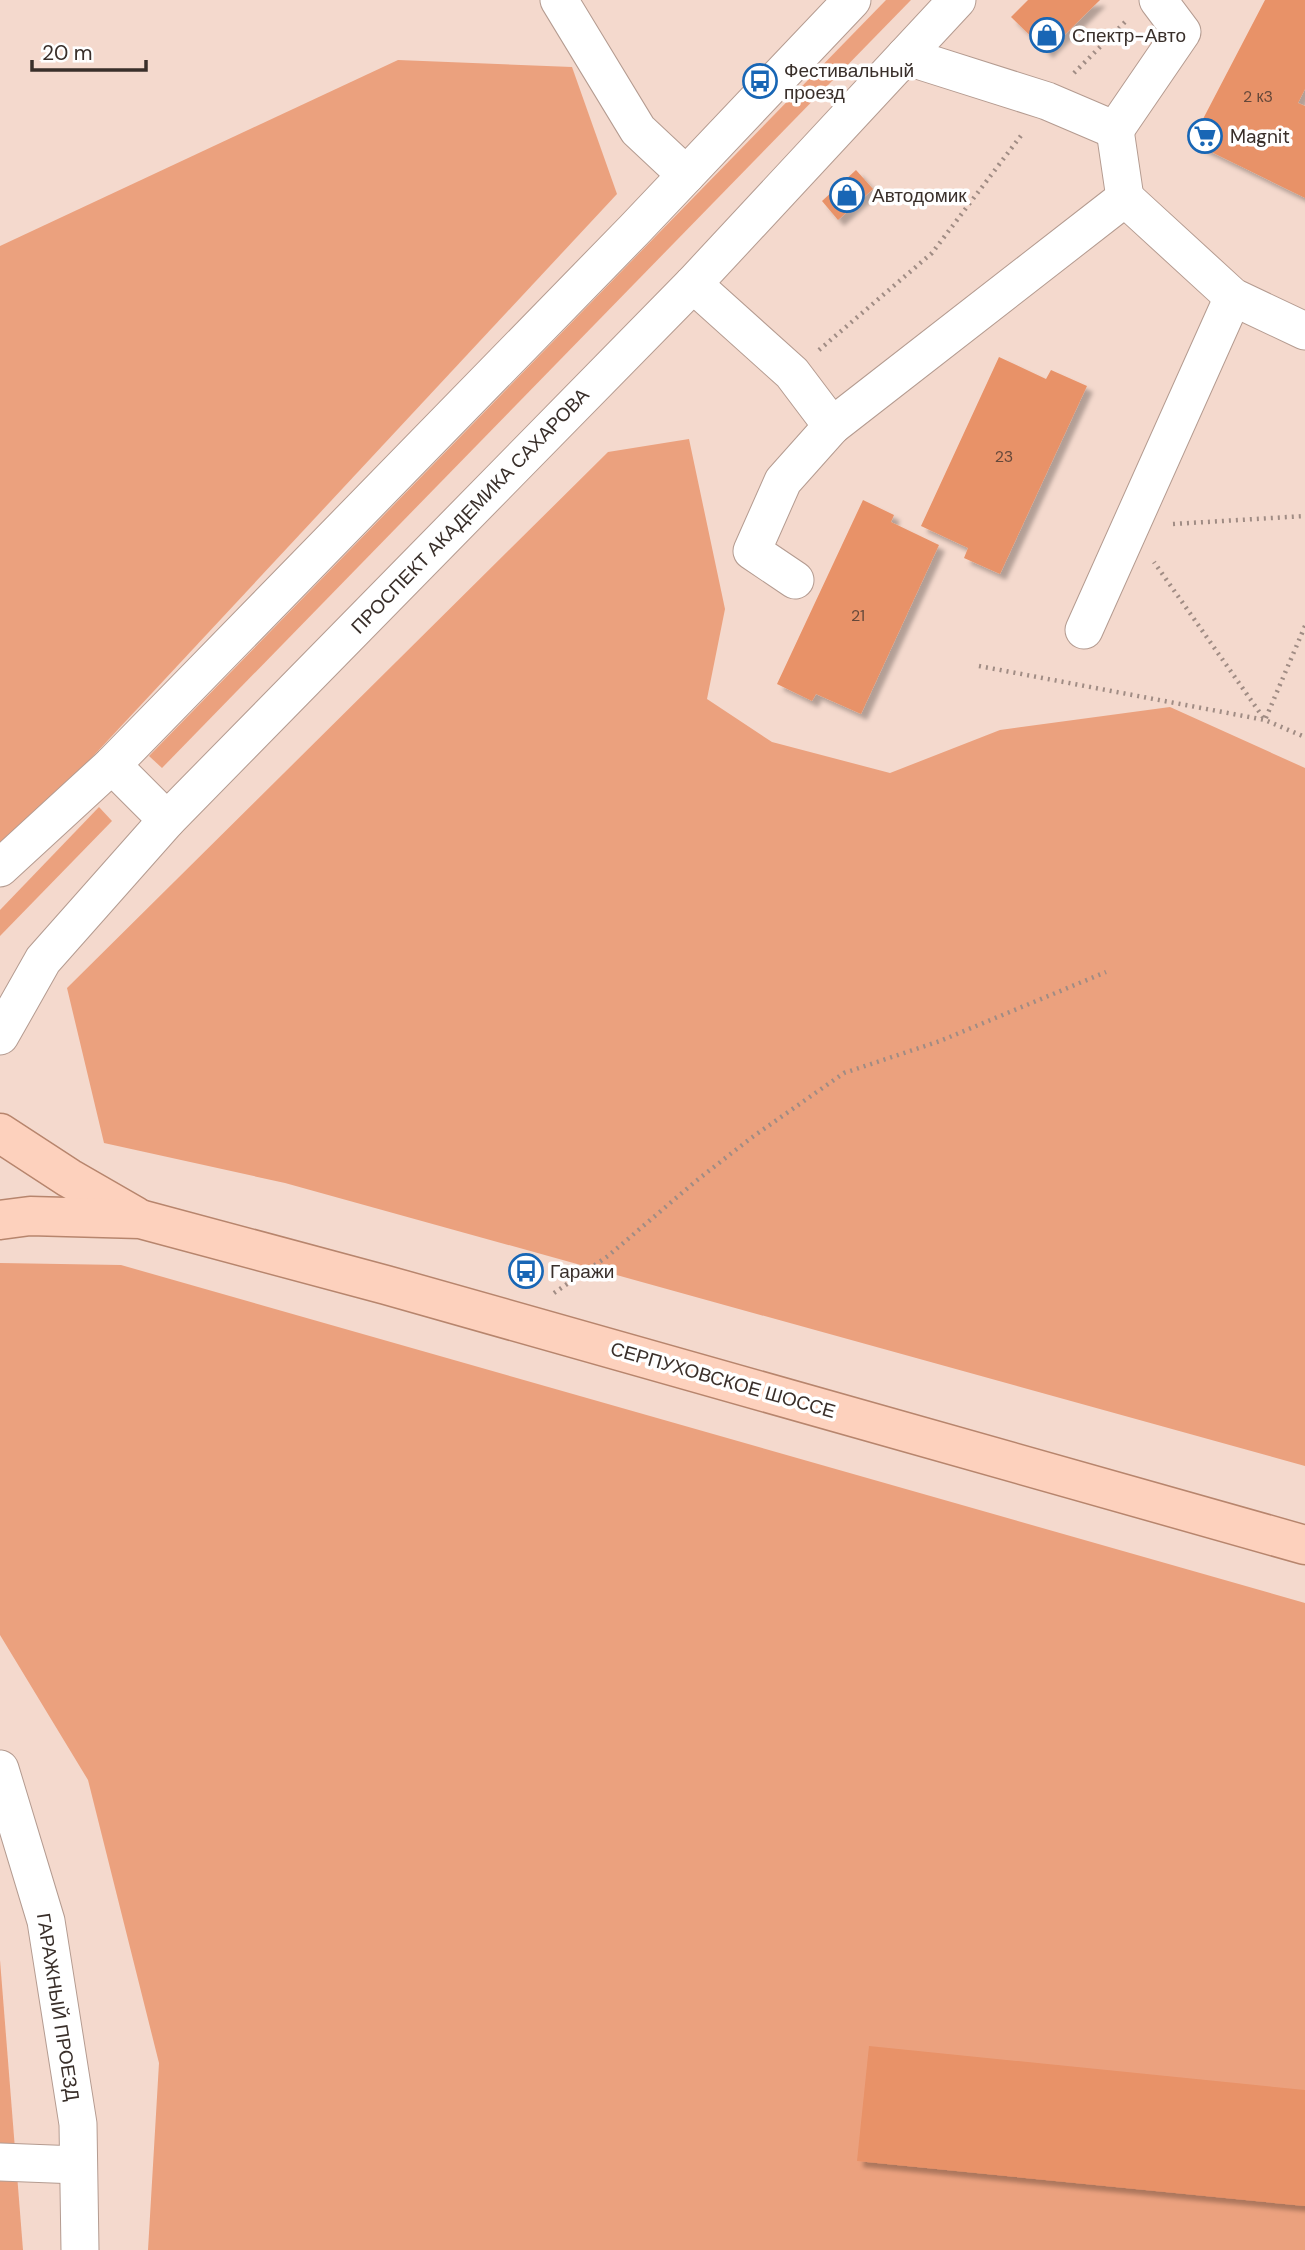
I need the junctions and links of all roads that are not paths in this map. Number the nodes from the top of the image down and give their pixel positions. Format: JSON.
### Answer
{"nodes":[{"id":1,"x":559,"y":0,"type":"edge"},
{"id":2,"x":852,"y":0,"type":"edge"},
{"id":3,"x":957,"y":0,"type":"edge"},
{"id":4,"x":1143,"y":9,"type":"edge"},
{"id":5,"x":905,"y":56,"type":"junction"},
{"id":6,"x":1115,"y":130,"type":"junction"},
{"id":7,"x":686,"y":174,"type":"junction"},
{"id":8,"x":1125,"y":198,"type":"junction"},
{"id":9,"x":693,"y":284,"type":"junction"},
{"id":10,"x":1233,"y":297,"type":"junction"},
{"id":11,"x":1305,"y":331,"type":"edge"},
{"id":12,"x":832,"y":426,"type":"junction"},
{"id":13,"x":795,"y":580,"type":"dead end"},
{"id":14,"x":1084,"y":630,"type":"dead end"},
{"id":15,"x":112,"y":765,"type":"junction"},
{"id":16,"x":167,"y":820,"type":"junction"},
{"id":17,"x":0,"y":868,"type":"edge"},
{"id":18,"x":0,"y":1036,"type":"edge"},
{"id":19,"x":0,"y":1133,"type":"edge"},
{"id":20,"x":140,"y":1219,"type":"junction"},
{"id":21,"x":0,"y":1220,"type":"edge"},
{"id":22,"x":1305,"y":1545,"type":"edge"},
{"id":23,"x":0,"y":1769,"type":"edge"},
{"id":24,"x":0,"y":2162,"type":"edge"},
{"id":25,"x":78,"y":2165,"type":"junction"},
{"id":26,"x":80,"y":2250,"type":"edge"}],
"edges":[{"from":1,"to":7,"type":"street"},
{"from":2,"to":7,"type":"street"},
{"from":3,"to":5,"type":"street","name":"ПРОСПЕКТ АКАДЕМИКА САХАРОВА"},
{"from":4,"to":6,"type":"street"},
{"from":5,"to":6,"type":"street"},
{"from":5,"to":9,"type":"street","name":"ПРОСПЕКТ АКАДЕМИКА САХАРОВА"},
{"from":6,"to":8,"type":"street"},
{"from":7,"to":15,"type":"street"},
{"from":8,"to":10,"type":"street"},
{"from":8,"to":12,"type":"street"},
{"from":9,"to":12,"type":"street"},
{"from":9,"to":16,"type":"street","name":"ПРОСПЕКТ АКАДЕМИКА САХАРОВА"},
{"from":10,"to":11,"type":"street"},
{"from":10,"to":14,"type":"street"},
{"from":12,"to":13,"type":"street"},
{"from":15,"to":16,"type":"street"},
{"from":15,"to":17,"type":"street"},
{"from":16,"to":18,"type":"street","name":"ПРОСПЕКТ АКАДЕМИКА САХАРОВА"},
{"from":19,"to":20,"type":"main road"},
{"from":20,"to":21,"type":"main road"},
{"from":20,"to":22,"type":"main road","name":"СЕРПУХОВСКОЕ ШОССЕ"},
{"from":23,"to":25,"type":"street","name":"ГАРАЖНЫЙ ПРОЕЗД"},
{"from":24,"to":25,"type":"street"},
{"from":25,"to":26,"type":"street","name":"ГАРАЖНЫЙ ПРОЕЗД"}]}
